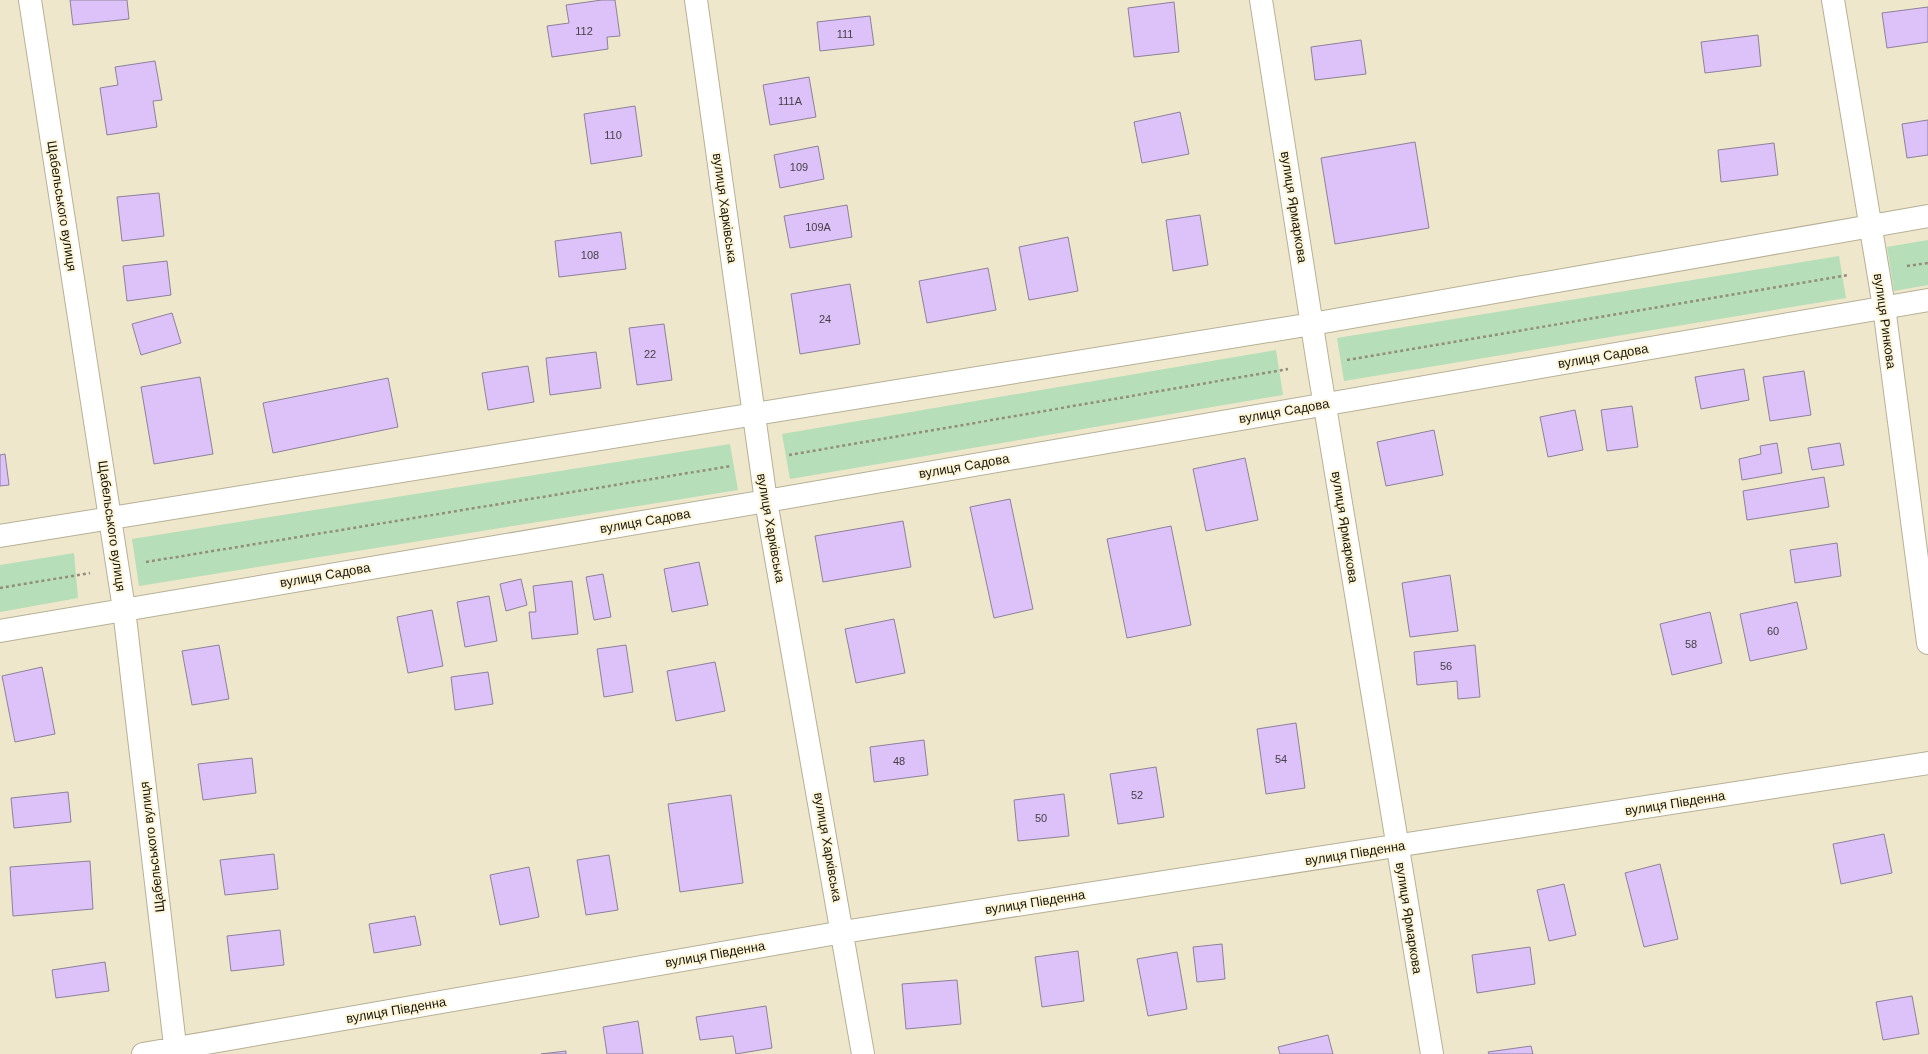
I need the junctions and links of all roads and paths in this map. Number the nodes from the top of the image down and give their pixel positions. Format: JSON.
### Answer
{"nodes":[{"id":1,"x":30,"y":0,"type":"edge"},
{"id":2,"x":696,"y":0,"type":"edge"},
{"id":3,"x":1261,"y":0,"type":"edge"},
{"id":4,"x":1833,"y":0,"type":"edge"},
{"id":5,"x":1928,"y":216,"type":"edge"},
{"id":6,"x":1871,"y":225,"type":"junction"},
{"id":7,"x":1878,"y":270,"type":"junction"},
{"id":8,"x":1928,"y":300,"type":"edge"},
{"id":9,"x":1884,"y":307,"type":"junction"},
{"id":10,"x":1312,"y":324,"type":"junction"},
{"id":11,"x":1318,"y":364,"type":"junction"},
{"id":12,"x":1325,"y":404,"type":"junction"},
{"id":13,"x":753,"y":416,"type":"junction"},
{"id":14,"x":760,"y":461,"type":"junction"},
{"id":15,"x":766,"y":501,"type":"junction"},
{"id":16,"x":111,"y":518,"type":"junction"},
{"id":17,"x":0,"y":536,"type":"edge"},
{"id":18,"x":118,"y":567,"type":"junction"},
{"id":19,"x":0,"y":588,"type":"edge"},
{"id":20,"x":124,"y":609,"type":"junction"},
{"id":21,"x":0,"y":631,"type":"edge"},
{"id":22,"x":1928,"y":643,"type":"edge"},
{"id":23,"x":1928,"y":764,"type":"edge"},
{"id":24,"x":1398,"y":846,"type":"junction"},
{"id":25,"x":843,"y":932,"type":"junction"},
{"id":26,"x":176,"y":1052,"type":"edge"},
{"id":27,"x":143,"y":1054,"type":"edge"},
{"id":28,"x":863,"y":1054,"type":"edge"},
{"id":29,"x":1432,"y":1054,"type":"edge"}],
"edges":[{"from":1,"to":16,"type":"street","name":"Щабельського вулиця"},
{"from":2,"to":13,"type":"street","name":"вулиця Харківська"},
{"from":3,"to":10,"type":"street","name":"вулиця Ярмаркова"},
{"from":4,"to":6,"type":"street","name":"вулиця Ринкова"},
{"from":5,"to":6,"type":"street"},
{"from":6,"to":7,"type":"street","name":"вулиця Ринкова"},
{"from":6,"to":10,"type":"street"},
{"from":7,"to":9,"type":"street","name":"вулиця Ринкова"},
{"from":7,"to":11,"type":"path"},
{"from":8,"to":9,"type":"street","name":"вулиця Садова"},
{"from":9,"to":12,"type":"street","name":"вулиця Садова"},
{"from":9,"to":22,"type":"street","name":"вулиця Ринкова"},
{"from":10,"to":11,"type":"street","name":"вулиця Ярмаркова"},
{"from":10,"to":13,"type":"street"},
{"from":11,"to":12,"type":"street","name":"вулиця Ярмаркова"},
{"from":11,"to":14,"type":"path"},
{"from":12,"to":15,"type":"street","name":"вулиця Садова"},
{"from":12,"to":24,"type":"street","name":"вулиця Ярмаркова"},
{"from":13,"to":14,"type":"street","name":"вулиця Харківська"},
{"from":13,"to":16,"type":"street"},
{"from":14,"to":15,"type":"street","name":"вулиця Харківська"},
{"from":14,"to":18,"type":"path"},
{"from":15,"to":20,"type":"street","name":"вулиця Садова"},
{"from":15,"to":25,"type":"street","name":"вулиця Харківська"},
{"from":16,"to":17,"type":"street"},
{"from":16,"to":18,"type":"street","name":"Щабельського вулиця"},
{"from":18,"to":19,"type":"path"},
{"from":18,"to":20,"type":"street","name":"Щабельського вулиця"},
{"from":20,"to":21,"type":"street","name":"вулиця Садова"},
{"from":20,"to":26,"type":"street","name":"Щабельського вулиця"},
{"from":23,"to":24,"type":"street","name":"вулиця Південна"},
{"from":24,"to":25,"type":"street","name":"вулиця Південна"},
{"from":24,"to":29,"type":"street","name":"вулиця Ярмаркова"},
{"from":25,"to":26,"type":"street","name":"вулиця Південна"},
{"from":25,"to":28,"type":"street","name":"вулиця Харківська"},
{"from":26,"to":27,"type":"street","name":"вулиця Південна"}]}
